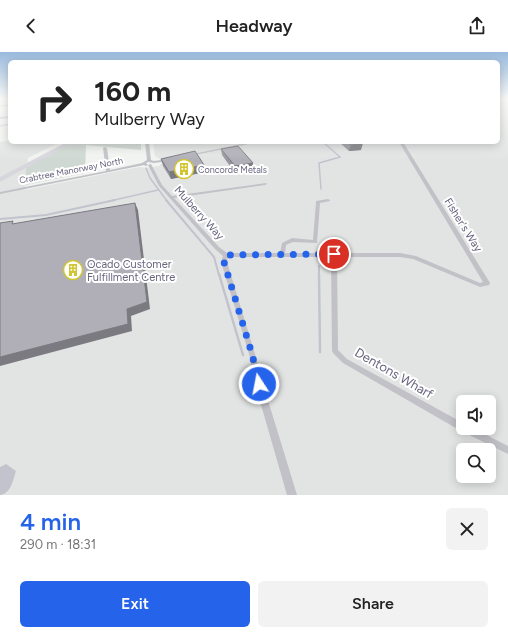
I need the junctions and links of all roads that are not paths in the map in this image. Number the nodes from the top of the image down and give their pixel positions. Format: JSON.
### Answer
{"nodes":[{"id":1,"x":62,"y":144,"type":"edge"},
{"id":2,"x":67,"y":144,"type":"edge"},
{"id":3,"x":148,"y":144,"type":"edge"},
{"id":4,"x":246,"y":144,"type":"edge"},
{"id":5,"x":402,"y":144,"type":"edge"},
{"id":6,"x":104,"y":148,"type":"dead end"},
{"id":7,"x":184,"y":156,"type":"edge"},
{"id":8,"x":171,"y":159,"type":"edge"},
{"id":9,"x":151,"y":163,"type":"junction"},
{"id":10,"x":108,"y":171,"type":"junction"},
{"id":11,"x":0,"y":177,"type":"edge"},
{"id":12,"x":0,"y":180,"type":"edge"},
{"id":13,"x":265,"y":184,"type":"dead end"},
{"id":14,"x":0,"y":193,"type":"edge"},
{"id":15,"x":171,"y":197,"type":"junction"},
{"id":16,"x":328,"y":200,"type":"dead end"},
{"id":17,"x":282,"y":254,"type":"junction"},
{"id":18,"x":334,"y":254,"type":"junction"},
{"id":19,"x":226,"y":255,"type":"junction"},
{"id":20,"x":480,"y":285,"type":"joint"},
{"id":21,"x":456,"y":423,"type":"edge"},
{"id":22,"x":478,"y":435,"type":"edge"},
{"id":23,"x":508,"y":450,"type":"edge"},
{"id":24,"x":292,"y":495,"type":"edge"}],
"edges":[{"from":1,"to":11,"type":"main road"},
{"from":2,"to":12,"type":"main road"},
{"from":3,"to":9,"type":"street"},
{"from":4,"to":7,"type":"street"},
{"from":5,"to":20,"type":"street","name":"Fisher's Way"},
{"from":6,"to":10,"type":"street"},
{"from":8,"to":9,"type":"street","name":"Crabtree Manorway North"},
{"from":9,"to":10,"type":"street","name":"Crabtree Manorway North"},
{"from":9,"to":15,"type":"street","name":"Mulberry Way"},
{"from":10,"to":14,"type":"street","name":"Crabtree Manorway North"},
{"from":13,"to":15,"type":"street"},
{"from":15,"to":19,"type":"street","name":"Mulberry Way"},
{"from":16,"to":17,"type":"street"},
{"from":17,"to":18,"type":"street","name":"Mulberry Way"},
{"from":17,"to":19,"type":"street","name":"Mulberry Way"},
{"from":18,"to":20,"type":"street","name":"Mulberry Way"},
{"from":18,"to":21,"type":"street","name":"Dentons Wharf"},
{"from":19,"to":24,"type":"street"},
{"from":22,"to":23,"type":"street","name":"Dentons Wharf"}]}
